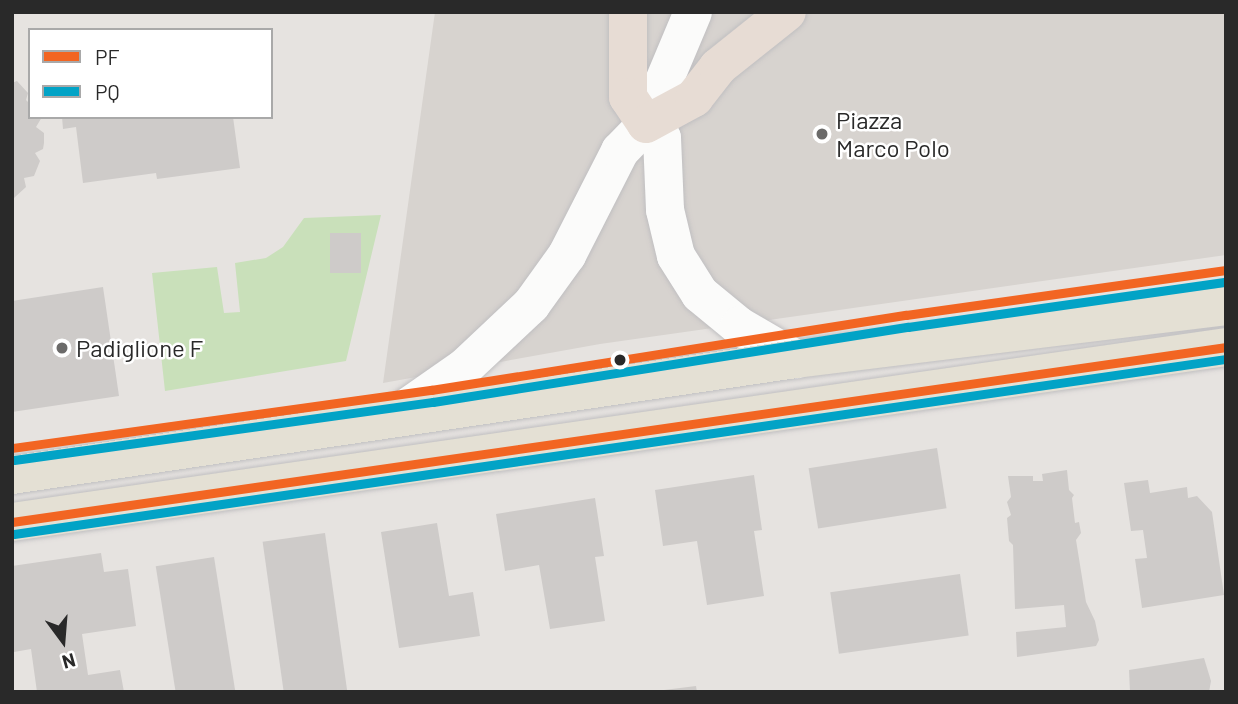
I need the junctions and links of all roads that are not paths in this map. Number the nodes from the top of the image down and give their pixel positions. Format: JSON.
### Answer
{"nodes":[{"id":1,"x":628,"y":12,"type":"edge"},
{"id":2,"x":693,"y":12,"type":"edge"},
{"id":3,"x":787,"y":12,"type":"edge"},
{"id":4,"x":646,"y":124,"type":"junction"},
{"id":5,"x":1226,"y":306,"type":"edge"},
{"id":6,"x":1226,"y":347,"type":"edge"},
{"id":7,"x":796,"y":359,"type":"junction"},
{"id":8,"x":392,"y":418,"type":"junction"},
{"id":9,"x":12,"y":475,"type":"edge"},
{"id":10,"x":12,"y":522,"type":"edge"}],
"edges":[{"from":1,"to":4,"type":"highway"},
{"from":2,"to":4,"type":"street"},
{"from":3,"to":4,"type":"highway"},
{"from":4,"to":7,"type":"street"},
{"from":4,"to":8,"type":"street"},
{"from":5,"to":7,"type":"main road"},
{"from":6,"to":10,"type":"main road"},
{"from":7,"to":8,"type":"main road"},
{"from":8,"to":9,"type":"main road"}]}
